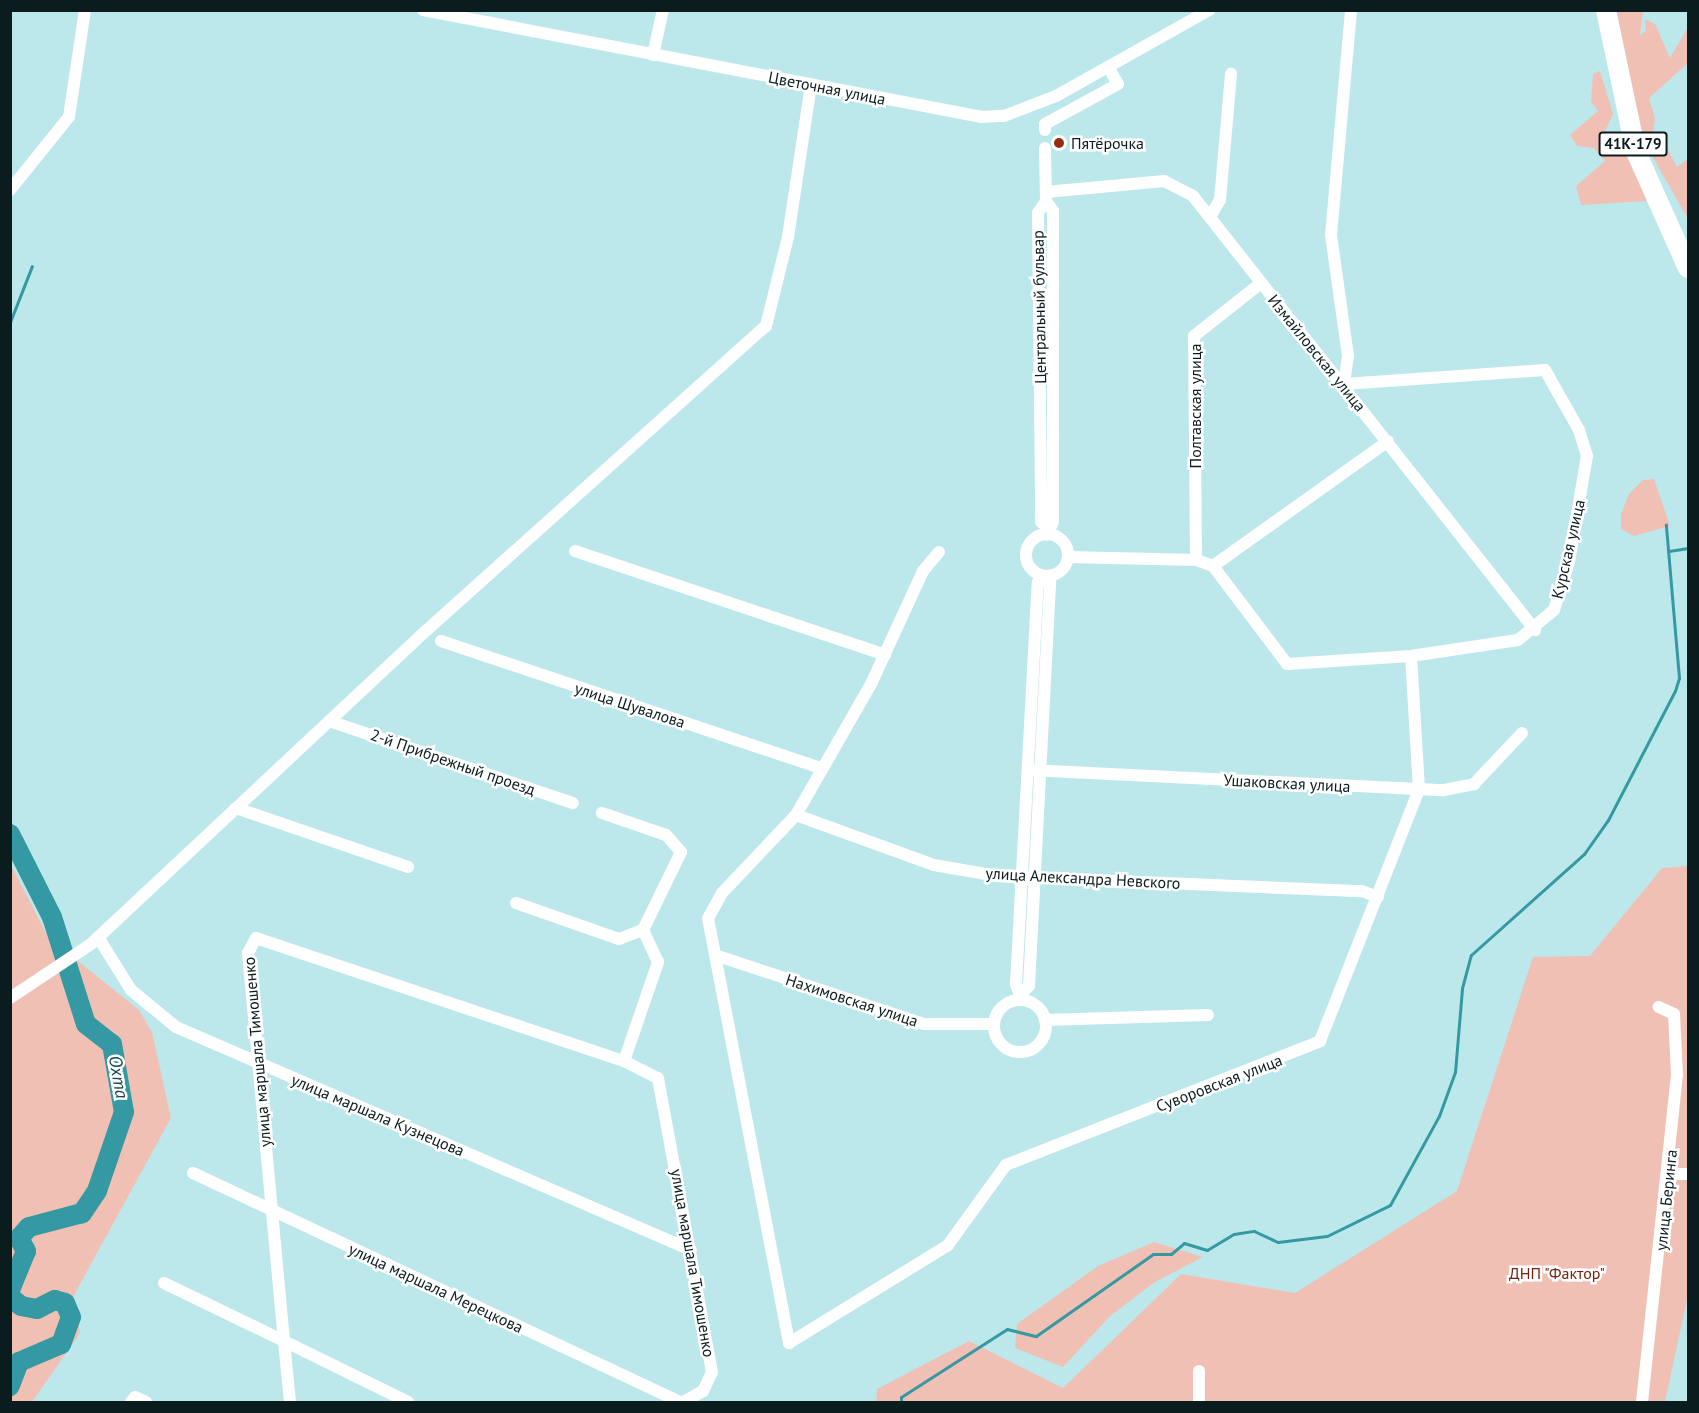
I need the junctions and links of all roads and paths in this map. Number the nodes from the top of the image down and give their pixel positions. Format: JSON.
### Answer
{"nodes":[{"id":1,"x":85,"y":10,"type":"edge"},
{"id":2,"x":423,"y":10,"type":"edge"},
{"id":3,"x":663,"y":10,"type":"edge"},
{"id":4,"x":1209,"y":10,"type":"edge"},
{"id":5,"x":1351,"y":10,"type":"edge"},
{"id":6,"x":1606,"y":10,"type":"edge"},
{"id":7,"x":653,"y":56,"type":"junction"},
{"id":8,"x":1108,"y":67,"type":"junction"},
{"id":9,"x":1232,"y":74,"type":"dead end"},
{"id":10,"x":811,"y":85,"type":"junction"},
{"id":11,"x":1045,"y":130,"type":"dead end"},
{"id":12,"x":1045,"y":148,"type":"dead end"},
{"id":13,"x":10,"y":189,"type":"edge"},
{"id":14,"x":1046,"y":197,"type":"junction"},
{"id":15,"x":1210,"y":217,"type":"junction"},
{"id":16,"x":1689,"y":268,"type":"edge"},
{"id":17,"x":1261,"y":283,"type":"junction"},
{"id":18,"x":1344,"y":384,"type":"junction"},
{"id":19,"x":1388,"y":441,"type":"junction"},
{"id":20,"x":1048,"y":531,"type":"junction"},
{"id":21,"x":575,"y":551,"type":"dead end"},
{"id":22,"x":939,"y":552,"type":"dead end"},
{"id":23,"x":1068,"y":557,"type":"junction"},
{"id":24,"x":1196,"y":560,"type":"junction"},
{"id":25,"x":1213,"y":566,"type":"junction"},
{"id":26,"x":1046,"y":578,"type":"junction"},
{"id":27,"x":1535,"y":630,"type":"junction"},
{"id":28,"x":441,"y":641,"type":"dead end"},
{"id":29,"x":885,"y":655,"type":"junction"},
{"id":30,"x":1411,"y":656,"type":"junction"},
{"id":31,"x":333,"y":722,"type":"junction"},
{"id":32,"x":1522,"y":733,"type":"dead end"},
{"id":33,"x":820,"y":768,"type":"junction"},
{"id":34,"x":1035,"y":770,"type":"junction"},
{"id":35,"x":1419,"y":790,"type":"junction"},
{"id":36,"x":573,"y":803,"type":"dead end"},
{"id":37,"x":236,"y":808,"type":"junction"},
{"id":38,"x":602,"y":813,"type":"dead end"},
{"id":39,"x":796,"y":815,"type":"junction"},
{"id":40,"x":408,"y":867,"type":"dead end"},
{"id":41,"x":1029,"y":875,"type":"junction"},
{"id":42,"x":1378,"y":897,"type":"junction"},
{"id":43,"x":516,"y":903,"type":"dead end"},
{"id":44,"x":643,"y":930,"type":"junction"},
{"id":45,"x":619,"y":939,"type":"junction"},
{"id":46,"x":94,"y":941,"type":"junction"},
{"id":47,"x":653,"y":951,"type":"junction"},
{"id":48,"x":715,"y":955,"type":"junction"},
{"id":49,"x":1022,"y":997,"type":"junction"},
{"id":50,"x":10,"y":998,"type":"edge"},
{"id":51,"x":1659,"y":1007,"type":"dead end"},
{"id":52,"x":1208,"y":1015,"type":"dead end"},
{"id":53,"x":1045,"y":1020,"type":"junction"},
{"id":54,"x":993,"y":1024,"type":"junction"},
{"id":55,"x":624,"y":1061,"type":"junction"},
{"id":56,"x":258,"y":1063,"type":"junction"},
{"id":57,"x":193,"y":1173,"type":"dead end"},
{"id":58,"x":1670,"y":1174,"type":"junction"},
{"id":59,"x":1689,"y":1174,"type":"edge"},
{"id":60,"x":272,"y":1211,"type":"junction"},
{"id":61,"x":691,"y":1250,"type":"junction"},
{"id":62,"x":164,"y":1283,"type":"dead end"},
{"id":63,"x":284,"y":1341,"type":"junction"},
{"id":64,"x":1198,"y":1371,"type":"dead end"},
{"id":65,"x":130,"y":1402,"type":"edge"},
{"id":66,"x":146,"y":1402,"type":"edge"},
{"id":67,"x":290,"y":1402,"type":"edge"},
{"id":68,"x":408,"y":1402,"type":"edge"},
{"id":69,"x":681,"y":1402,"type":"edge"},
{"id":70,"x":1199,"y":1402,"type":"edge"},
{"id":71,"x":1642,"y":1402,"type":"edge"}],
"edges":[{"from":1,"to":13,"type":"street"},
{"from":2,"to":7,"type":"street","name":"Цветочная улица"},
{"from":3,"to":7,"type":"street"},
{"from":4,"to":8,"type":"street","name":"Цветочная улица"},
{"from":5,"to":18,"type":"street"},
{"from":6,"to":16,"type":"main road","number":"41К-179"},
{"from":7,"to":10,"type":"street","name":"Цветочная улица"},
{"from":8,"to":10,"type":"street","name":"Цветочная улица"},
{"from":8,"to":11,"type":"street"},
{"from":9,"to":15,"type":"street"},
{"from":10,"to":31,"type":"street"},
{"from":12,"to":14,"type":"street"},
{"from":14,"to":15,"type":"street","name":"Измайловская улица"},
{"from":14,"to":20,"type":"street","name":"Центральный бульвар"},
{"from":15,"to":17,"type":"street","name":"Измайловская улица"},
{"from":17,"to":18,"type":"street","name":"Измайловская улица"},
{"from":17,"to":24,"type":"street","name":"Полтавская улица"},
{"from":18,"to":19,"type":"street","name":"Измайловская улица"},
{"from":18,"to":27,"type":"street","name":"Курская улица"},
{"from":19,"to":25,"type":"street"},
{"from":19,"to":27,"type":"street","name":"Измайловская улица"},
{"from":20,"to":23,"type":"street"},
{"from":20,"to":26,"type":"street"},
{"from":21,"to":29,"type":"street"},
{"from":22,"to":29,"type":"street"},
{"from":23,"to":24,"type":"street"},
{"from":23,"to":26,"type":"street"},
{"from":24,"to":25,"type":"street"},
{"from":25,"to":30,"type":"street","name":"Курская улица"},
{"from":26,"to":34,"type":"street"},
{"from":27,"to":30,"type":"street","name":"Курская улица"},
{"from":28,"to":33,"type":"street","name":"улица Шувалова"},
{"from":29,"to":33,"type":"street"},
{"from":30,"to":35,"type":"street","name":"Суворовская улица"},
{"from":31,"to":36,"type":"street","name":"2-й Прибрежный проезд"},
{"from":31,"to":37,"type":"street"},
{"from":32,"to":35,"type":"street","name":"Ушаковская улица"},
{"from":33,"to":39,"type":"street"},
{"from":34,"to":35,"type":"street","name":"Ушаковская улица"},
{"from":34,"to":41,"type":"street"},
{"from":35,"to":42,"type":"street","name":"Суворовская улица"},
{"from":37,"to":40,"type":"street"},
{"from":37,"to":46,"type":"street"},
{"from":38,"to":44,"type":"street"},
{"from":39,"to":41,"type":"street","name":"улица Александра Невского"},
{"from":39,"to":48,"type":"street"},
{"from":41,"to":42,"type":"street","name":"улица Александра Невского"},
{"from":41,"to":49,"type":"street"},
{"from":42,"to":48,"type":"street","name":"Суворовская улица"},
{"from":43,"to":45,"type":"street"},
{"from":44,"to":45,"type":"street"},
{"from":44,"to":47,"type":"street"},
{"from":45,"to":47,"type":"street"},
{"from":46,"to":50,"type":"street"},
{"from":46,"to":56,"type":"street","name":"улица маршала Кузнецова"},
{"from":47,"to":55,"type":"street"},
{"from":48,"to":54,"type":"street","name":"Нахимовская улица"},
{"from":49,"to":53,"type":"street"},
{"from":49,"to":54,"type":"street"},
{"from":51,"to":58,"type":"street","name":"улица Беринга"},
{"from":52,"to":53,"type":"street"},
{"from":53,"to":54,"type":"street"},
{"from":55,"to":56,"type":"street","name":"улица маршала Тимошенко"},
{"from":55,"to":61,"type":"street","name":"улица маршала Тимошенко"},
{"from":56,"to":60,"type":"street","name":"улица маршала Тимошенко"},
{"from":56,"to":61,"type":"street","name":"улица маршала Кузнецова"},
{"from":57,"to":60,"type":"street","name":"улица маршала Мерецкова"},
{"from":58,"to":59,"type":"street"},
{"from":58,"to":71,"type":"street","name":"улица Беринга"},
{"from":60,"to":63,"type":"street","name":"улица маршала Тимошенко"},
{"from":60,"to":69,"type":"street","name":"улица маршала Мерецкова"},
{"from":61,"to":69,"type":"street","name":"улица маршала Тимошенко"},
{"from":62,"to":63,"type":"street"},
{"from":63,"to":67,"type":"street","name":"улица маршала Тимошенко"},
{"from":63,"to":68,"type":"street"},
{"from":64,"to":70,"type":"street"},
{"from":65,"to":66,"type":"street"}]}
